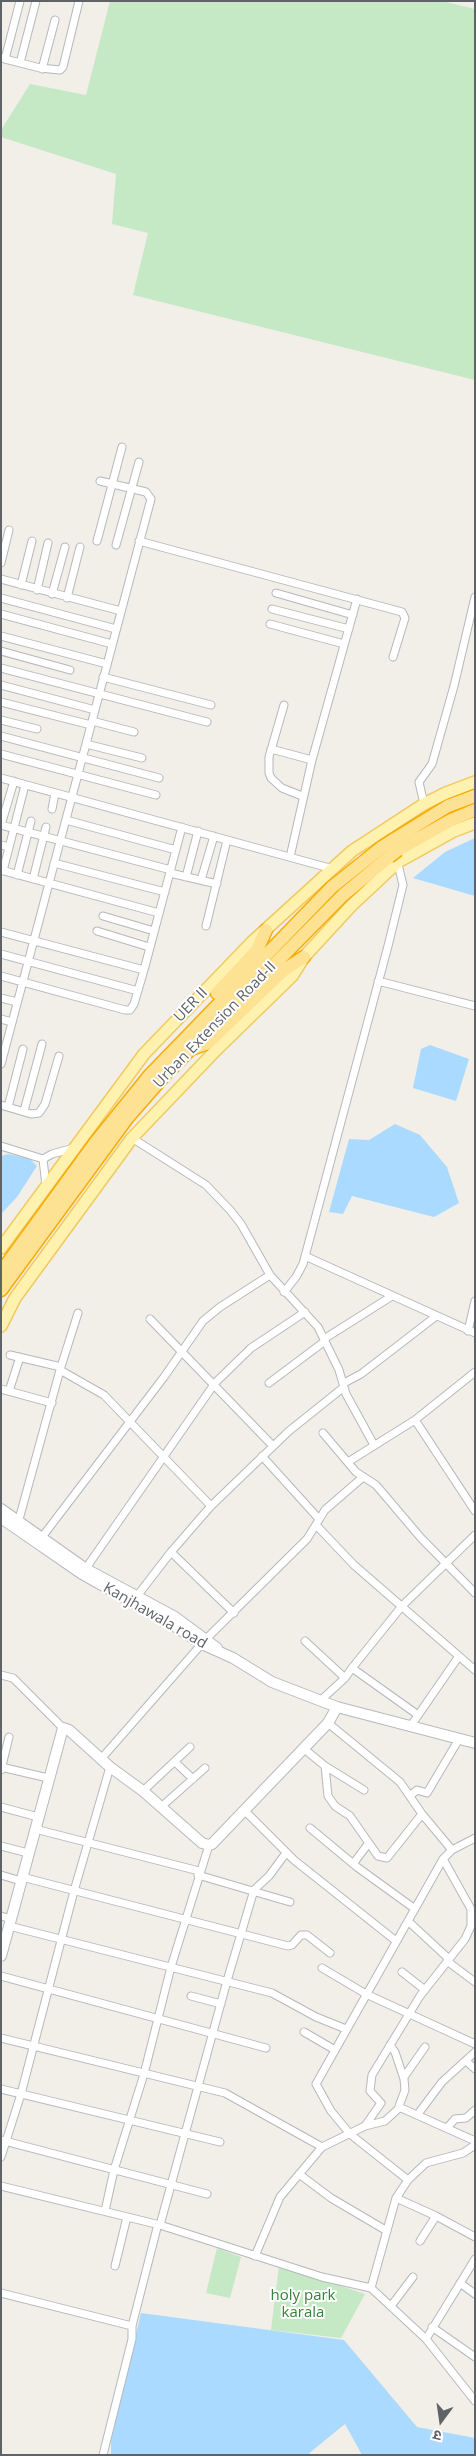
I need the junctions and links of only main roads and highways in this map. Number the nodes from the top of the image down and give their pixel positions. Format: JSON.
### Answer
{"nodes":[{"id":1,"x":475,"y":782,"type":"edge"},
{"id":2,"x":475,"y":796,"type":"edge"},
{"id":3,"x":475,"y":810,"type":"edge"},
{"id":4,"x":475,"y":823,"type":"edge"},
{"id":5,"x":391,"y":848,"type":"junction"},
{"id":6,"x":266,"y":930,"type":"junction"},
{"id":7,"x":304,"y":957,"type":"junction"},
{"id":8,"x":184,"y":1046,"type":"junction"},
{"id":9,"x":99,"y":1147,"type":"junction"},
{"id":10,"x":1,"y":1248,"type":"edge"},
{"id":11,"x":1,"y":1272,"type":"edge"},
{"id":12,"x":1,"y":1290,"type":"edge"},
{"id":13,"x":15,"y":1298,"type":"junction"},
{"id":14,"x":1,"y":1315,"type":"edge"},
{"id":15,"x":1,"y":1326,"type":"edge"}],
"edges":[{"from":1,"to":5,"type":"main road","name":"UER II"},
{"from":2,"to":5,"type":"highway","name":"Urban Extension Road-II"},
{"from":3,"to":5,"type":"highway","name":"Urban Extension Road-II"},
{"from":4,"to":5,"type":"main road"},
{"from":5,"to":6,"type":"main road","name":"UER II"},
{"from":5,"to":7,"type":"main road","name":"UER II"},
{"from":5,"to":8,"type":"highway","name":"Urban Extension Road-II"},
{"from":6,"to":8,"type":"highway"},
{"from":6,"to":10,"type":"main road","name":"UER II"},
{"from":7,"to":8,"type":"highway"},
{"from":7,"to":13,"type":"main road","name":"UER II"},
{"from":8,"to":9,"type":"highway","name":"Urban Extension Road-II"},
{"from":9,"to":11,"type":"highway","name":"Urban Extension Road-II"},
{"from":9,"to":12,"type":"highway","name":"Urban Extension Road-II"},
{"from":13,"to":14,"type":"main road"},
{"from":13,"to":15,"type":"main road","name":"UER II"}]}
